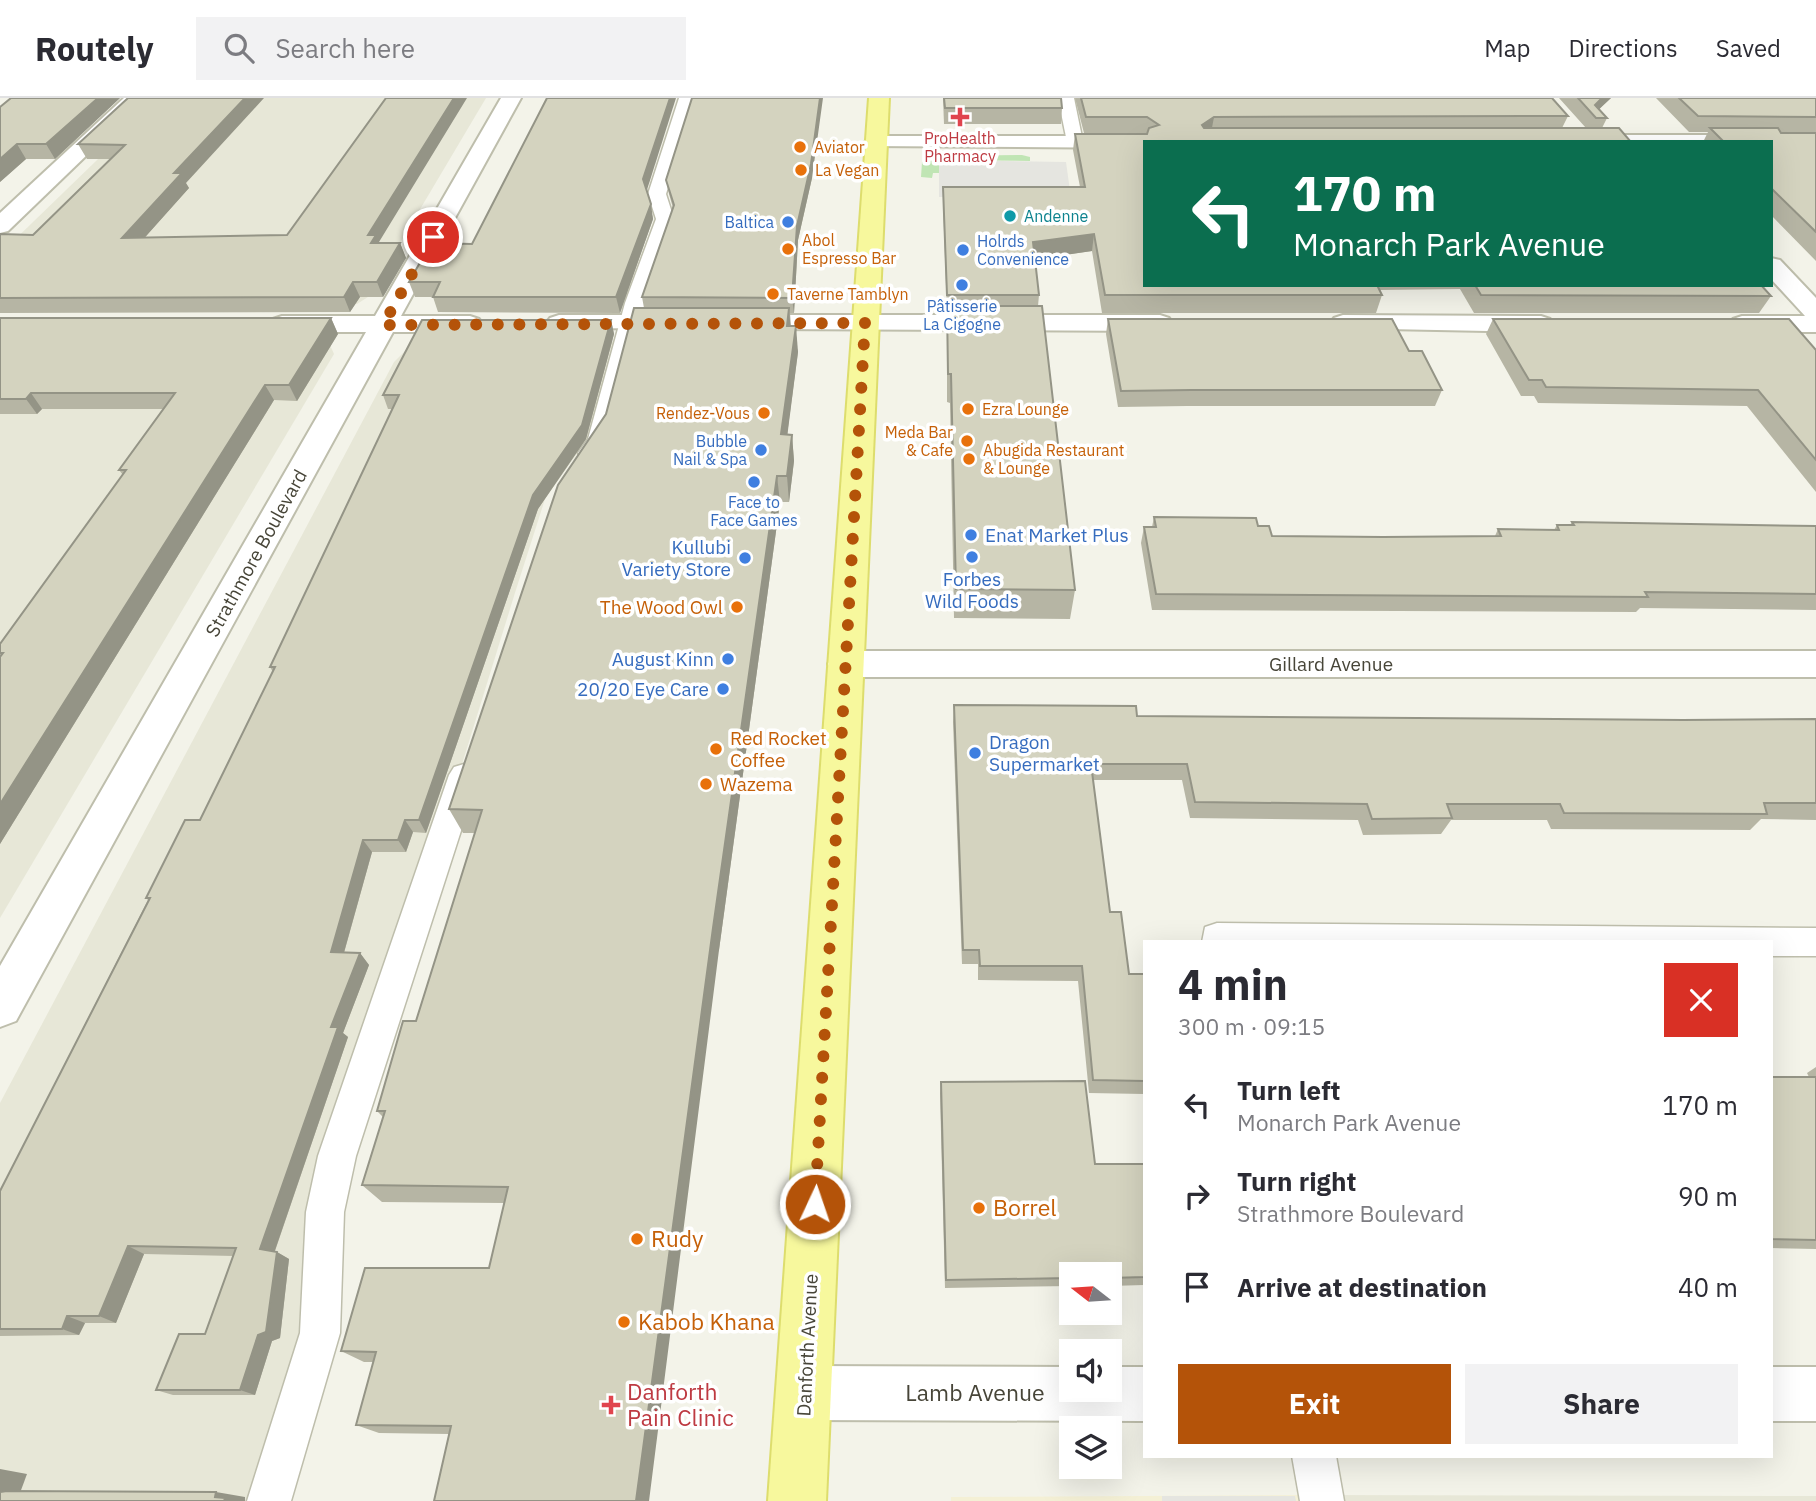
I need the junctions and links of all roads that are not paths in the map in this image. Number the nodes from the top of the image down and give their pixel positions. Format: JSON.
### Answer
{"nodes":[{"id":1,"x":136,"y":98,"type":"edge"},
{"id":2,"x":511,"y":98,"type":"edge"},
{"id":3,"x":687,"y":98,"type":"edge"},
{"id":4,"x":878,"y":98,"type":"edge"},
{"id":5,"x":1066,"y":98,"type":"edge"},
{"id":6,"x":1566,"y":122,"type":"dead end"},
{"id":7,"x":1581,"y":140,"type":"edge"},
{"id":8,"x":1773,"y":141,"type":"edge"},
{"id":9,"x":1816,"y":141,"type":"edge"},
{"id":10,"x":875,"y":142,"type":"junction"},
{"id":11,"x":1075,"y":142,"type":"junction"},
{"id":12,"x":1143,"y":142,"type":"edge"},
{"id":13,"x":0,"y":226,"type":"edge"},
{"id":14,"x":1773,"y":267,"type":"edge"},
{"id":15,"x":1816,"y":313,"type":"edge"},
{"id":16,"x":537,"y":323,"type":"edge"},
{"id":17,"x":630,"y":323,"type":"junction"},
{"id":18,"x":865,"y":323,"type":"junction"},
{"id":19,"x":1185,"y":323,"type":"edge"},
{"id":20,"x":1324,"y":323,"type":"edge"},
{"id":21,"x":252,"y":324,"type":"edge"},
{"id":22,"x":498,"y":324,"type":"edge"},
{"id":23,"x":1560,"y":324,"type":"edge"},
{"id":24,"x":1713,"y":324,"type":"edge"},
{"id":25,"x":1816,"y":324,"type":"edge"},
{"id":26,"x":383,"y":325,"type":"junction"},
{"id":27,"x":568,"y":482,"type":"edge"},
{"id":28,"x":845,"y":664,"type":"junction"},
{"id":29,"x":1816,"y":664,"type":"edge"},
{"id":30,"x":475,"y":742,"type":"edge"},
{"id":31,"x":1218,"y":940,"type":"edge"},
{"id":32,"x":1576,"y":940,"type":"edge"},
{"id":33,"x":1773,"y":942,"type":"edge"},
{"id":34,"x":1816,"y":942,"type":"edge"},
{"id":35,"x":0,"y":1007,"type":"edge"},
{"id":36,"x":805,"y":1393,"type":"junction"},
{"id":37,"x":1143,"y":1394,"type":"edge"},
{"id":38,"x":1773,"y":1394,"type":"edge"},
{"id":39,"x":1816,"y":1394,"type":"edge"},
{"id":40,"x":1314,"y":1458,"type":"edge"},
{"id":41,"x":269,"y":1501,"type":"edge"},
{"id":42,"x":797,"y":1501,"type":"edge"},
{"id":43,"x":1322,"y":1501,"type":"edge"}],
"edges":[{"from":1,"to":13,"type":"street"},
{"from":2,"to":26,"type":"street","name":"Strathmore Boulevard"},
{"from":3,"to":17,"type":"lane"},
{"from":4,"to":10,"type":"main road","name":"Danforth Avenue"},
{"from":5,"to":11,"type":"lane"},
{"from":6,"to":7,"type":"street"},
{"from":8,"to":9,"type":"street"},
{"from":10,"to":11,"type":"street"},
{"from":10,"to":18,"type":"main road","name":"Danforth Avenue"},
{"from":11,"to":12,"type":"street"},
{"from":14,"to":15,"type":"street"},
{"from":16,"to":17,"type":"street"},
{"from":17,"to":18,"type":"street"},
{"from":17,"to":27,"type":"lane"},
{"from":18,"to":19,"type":"street"},
{"from":18,"to":28,"type":"main road","name":"Danforth Avenue"},
{"from":20,"to":23,"type":"street"},
{"from":21,"to":26,"type":"street"},
{"from":22,"to":26,"type":"street"},
{"from":24,"to":25,"type":"street"},
{"from":26,"to":35,"type":"street","name":"Strathmore Boulevard"},
{"from":28,"to":29,"type":"street","name":"Gillard Avenue"},
{"from":28,"to":36,"type":"main road","name":"Danforth Avenue"},
{"from":30,"to":41,"type":"lane"},
{"from":31,"to":32,"type":"lane"},
{"from":33,"to":34,"type":"lane"},
{"from":36,"to":37,"type":"street","name":"Lamb Avenue"},
{"from":36,"to":42,"type":"main road","name":"Danforth Avenue"},
{"from":38,"to":39,"type":"street"},
{"from":40,"to":43,"type":"lane"}]}
